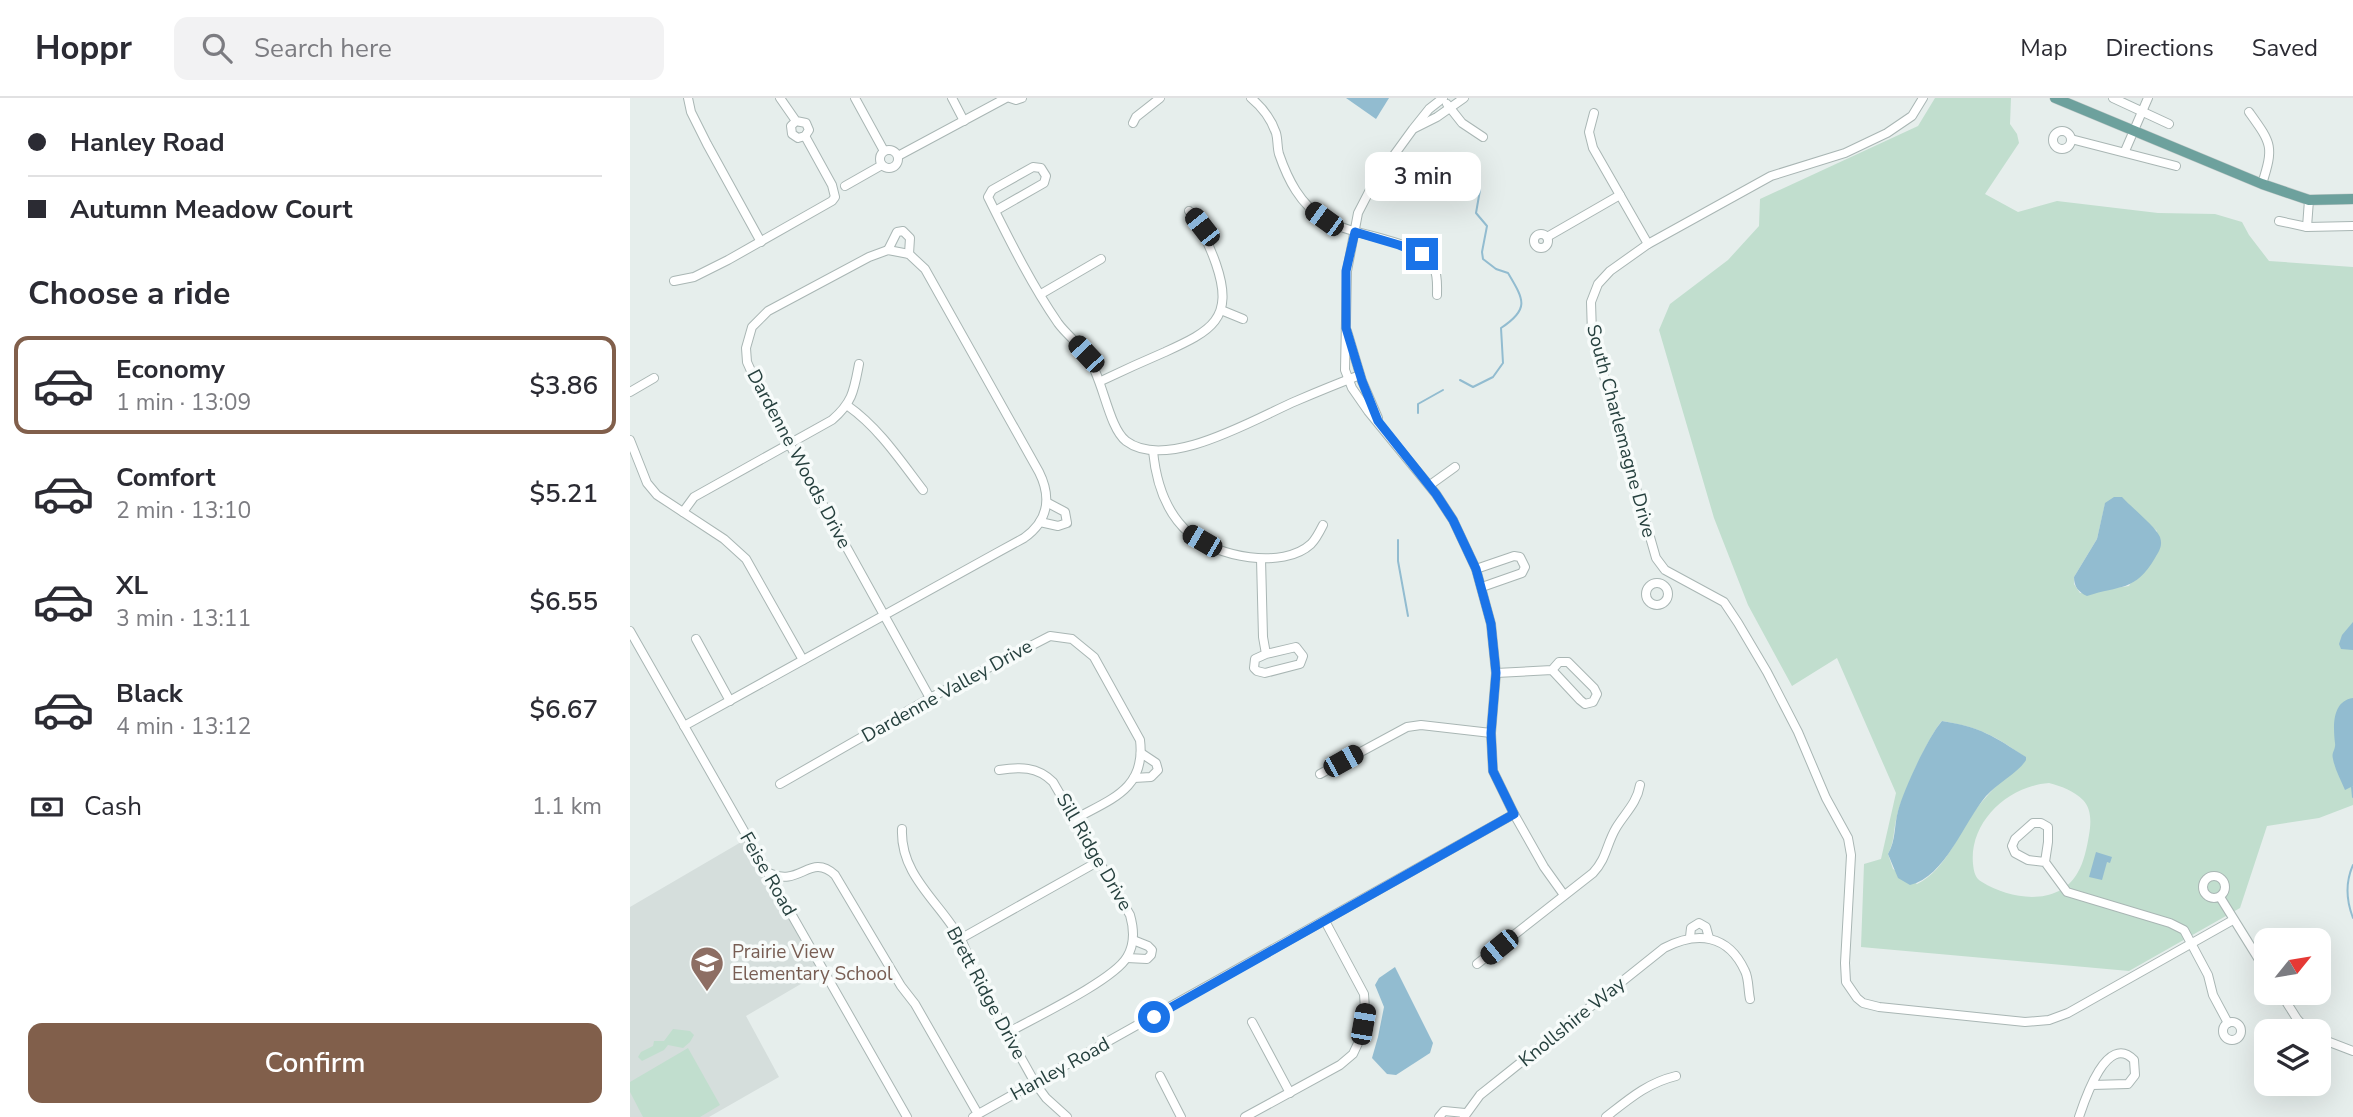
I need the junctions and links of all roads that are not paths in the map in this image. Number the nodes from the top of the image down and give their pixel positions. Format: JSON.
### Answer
{"nodes":[{"id":1,"x":688,"y":98,"type":"edge"},
{"id":2,"x":780,"y":98,"type":"edge"},
{"id":3,"x":855,"y":98,"type":"edge"},
{"id":4,"x":952,"y":98,"type":"edge"},
{"id":5,"x":1008,"y":98,"type":"edge"},
{"id":6,"x":1022,"y":98,"type":"edge"},
{"id":7,"x":1160,"y":98,"type":"edge"},
{"id":8,"x":1251,"y":98,"type":"edge"},
{"id":9,"x":1443,"y":98,"type":"edge"},
{"id":10,"x":1464,"y":98,"type":"edge"},
{"id":11,"x":1923,"y":98,"type":"edge"},
{"id":12,"x":2055,"y":98,"type":"edge"},
{"id":13,"x":2113,"y":98,"type":"edge"},
{"id":14,"x":2148,"y":98,"type":"edge"},
{"id":15,"x":1450,"y":109,"type":"junction"},
{"id":16,"x":2142,"y":111,"type":"junction"},
{"id":17,"x":2249,"y":112,"type":"dead end"},
{"id":18,"x":1594,"y":113,"type":"dead end"},
{"id":19,"x":964,"y":121,"type":"junction"},
{"id":20,"x":1133,"y":123,"type":"dead end"},
{"id":21,"x":2169,"y":124,"type":"dead end"},
{"id":22,"x":1413,"y":129,"type":"junction"},
{"id":23,"x":2134,"y":131,"type":"junction"},
{"id":24,"x":1483,"y":137,"type":"dead end"},
{"id":25,"x":2071,"y":139,"type":"dead end"},
{"id":26,"x":884,"y":151,"type":"junction"},
{"id":27,"x":2125,"y":152,"type":"junction"},
{"id":28,"x":898,"y":156,"type":"junction"},
{"id":29,"x":882,"y":165,"type":"junction"},
{"id":30,"x":2176,"y":166,"type":"dead end"},
{"id":31,"x":2262,"y":184,"type":"junction"},
{"id":32,"x":845,"y":186,"type":"dead end"},
{"id":33,"x":1620,"y":195,"type":"junction"},
{"id":34,"x":2353,"y":199,"type":"edge"},
{"id":35,"x":2309,"y":200,"type":"junction"},
{"id":36,"x":995,"y":211,"type":"junction"},
{"id":37,"x":1189,"y":211,"type":"dead end"},
{"id":38,"x":2279,"y":221,"type":"dead end"},
{"id":39,"x":2353,"y":226,"type":"edge"},
{"id":40,"x":2306,"y":227,"type":"junction"},
{"id":41,"x":1355,"y":232,"type":"junction"},
{"id":42,"x":1547,"y":237,"type":"dead end"},
{"id":43,"x":761,"y":242,"type":"junction"},
{"id":44,"x":1648,"y":244,"type":"junction"},
{"id":45,"x":888,"y":250,"type":"junction"},
{"id":46,"x":909,"y":254,"type":"junction"},
{"id":47,"x":1101,"y":259,"type":"dead end"},
{"id":48,"x":674,"y":281,"type":"dead end"},
{"id":49,"x":1041,"y":294,"type":"junction"},
{"id":50,"x":1437,"y":295,"type":"dead end"},
{"id":51,"x":1221,"y":310,"type":"junction"},
{"id":52,"x":1243,"y":319,"type":"dead end"},
{"id":53,"x":1346,"y":328,"type":"junction"},
{"id":54,"x":859,"y":364,"type":"dead end"},
{"id":55,"x":1360,"y":375,"type":"junction"},
{"id":56,"x":654,"y":378,"type":"dead end"},
{"id":57,"x":1349,"y":379,"type":"junction"},
{"id":58,"x":1101,"y":381,"type":"junction"},
{"id":59,"x":630,"y":392,"type":"edge"},
{"id":60,"x":848,"y":406,"type":"junction"},
{"id":61,"x":1378,"y":421,"type":"junction"},
{"id":62,"x":630,"y":440,"type":"edge"},
{"id":63,"x":789,"y":444,"type":"junction"},
{"id":64,"x":1153,"y":450,"type":"junction"},
{"id":65,"x":1455,"y":467,"type":"dead end"},
{"id":66,"x":1430,"y":485,"type":"junction"},
{"id":67,"x":923,"y":490,"type":"dead end"},
{"id":68,"x":1048,"y":503,"type":"junction"},
{"id":69,"x":683,"y":512,"type":"junction"},
{"id":70,"x":1040,"y":523,"type":"junction"},
{"id":71,"x":1323,"y":525,"type":"dead end"},
{"id":72,"x":1261,"y":559,"type":"junction"},
{"id":73,"x":1476,"y":569,"type":"junction"},
{"id":74,"x":1672,"y":575,"type":"junction"},
{"id":75,"x":1664,"y":584,"type":"dead end"},
{"id":76,"x":1482,"y":587,"type":"junction"},
{"id":77,"x":883,"y":615,"type":"junction"},
{"id":78,"x":630,"y":631,"type":"edge"},
{"id":79,"x":696,"y":639,"type":"dead end"},
{"id":80,"x":1266,"y":654,"type":"junction"},
{"id":81,"x":803,"y":660,"type":"junction"},
{"id":82,"x":1552,"y":670,"type":"junction"},
{"id":83,"x":1496,"y":673,"type":"junction"},
{"id":84,"x":930,"y":698,"type":"junction"},
{"id":85,"x":730,"y":701,"type":"junction"},
{"id":86,"x":684,"y":726,"type":"junction"},
{"id":87,"x":1491,"y":733,"type":"junction"},
{"id":88,"x":1141,"y":752,"type":"junction"},
{"id":89,"x":999,"y":770,"type":"dead end"},
{"id":90,"x":1321,"y":774,"type":"dead end"},
{"id":91,"x":1134,"y":778,"type":"junction"},
{"id":92,"x":780,"y":784,"type":"dead end"},
{"id":93,"x":1640,"y":785,"type":"dead end"},
{"id":94,"x":1514,"y":814,"type":"junction"},
{"id":95,"x":1075,"y":819,"type":"junction"},
{"id":96,"x":902,"y":829,"type":"dead end"},
{"id":97,"x":1099,"y":860,"type":"junction"},
{"id":98,"x":2045,"y":862,"type":"junction"},
{"id":99,"x":767,"y":873,"type":"junction"},
{"id":100,"x":792,"y":877,"type":"junction"},
{"id":101,"x":1564,"y":895,"type":"junction"},
{"id":102,"x":2220,"y":897,"type":"dead end"},
{"id":103,"x":782,"y":899,"type":"junction"},
{"id":104,"x":2233,"y":920,"type":"junction"},
{"id":105,"x":1325,"y":921,"type":"junction"},
{"id":106,"x":1690,"y":937,"type":"junction"},
{"id":107,"x":1709,"y":938,"type":"junction"},
{"id":108,"x":960,"y":939,"type":"junction"},
{"id":109,"x":1133,"y":940,"type":"junction"},
{"id":110,"x":2192,"y":944,"type":"junction"},
{"id":111,"x":2254,"y":952,"type":"edge"},
{"id":112,"x":1127,"y":958,"type":"junction"},
{"id":113,"x":1477,"y":964,"type":"dead end"},
{"id":114,"x":1750,"y":999,"type":"dead end"},
{"id":115,"x":1252,"y":1021,"type":"dead end"},
{"id":116,"x":2228,"y":1023,"type":"dead end"},
{"id":117,"x":1007,"y":1033,"type":"junction"},
{"id":118,"x":2331,"y":1043,"type":"edge"},
{"id":119,"x":2353,"y":1051,"type":"edge"},
{"id":120,"x":1160,"y":1076,"type":"dead end"},
{"id":121,"x":1676,"y":1076,"type":"dead end"},
{"id":122,"x":1035,"y":1083,"type":"junction"},
{"id":123,"x":2092,"y":1085,"type":"junction"},
{"id":124,"x":1290,"y":1093,"type":"junction"},
{"id":125,"x":1464,"y":1115,"type":"edge"},
{"id":126,"x":975,"y":1116,"type":"edge"},
{"id":127,"x":907,"y":1117,"type":"edge"},
{"id":128,"x":1067,"y":1117,"type":"edge"},
{"id":129,"x":1181,"y":1117,"type":"edge"},
{"id":130,"x":1245,"y":1117,"type":"edge"},
{"id":131,"x":1439,"y":1117,"type":"edge"},
{"id":132,"x":1606,"y":1117,"type":"edge"},
{"id":133,"x":2079,"y":1117,"type":"edge"}],
"edges":[{"from":1,"to":43,"type":"street"},
{"from":2,"to":43,"type":"street"},
{"from":3,"to":26,"type":"street"},
{"from":4,"to":19,"type":"street"},
{"from":5,"to":6,"type":"street"},
{"from":5,"to":19,"type":"street"},
{"from":7,"to":20,"type":"street"},
{"from":8,"to":41,"type":"street"},
{"from":9,"to":15,"type":"street"},
{"from":9,"to":22,"type":"street"},
{"from":10,"to":15,"type":"street"},
{"from":11,"to":44,"type":"street","name":"South Charlemagne Drive"},
{"from":12,"to":23,"type":"main road"},
{"from":13,"to":16,"type":"street"},
{"from":14,"to":16,"type":"street"},
{"from":15,"to":22,"type":"street"},
{"from":15,"to":24,"type":"street"},
{"from":16,"to":21,"type":"street"},
{"from":16,"to":23,"type":"street"},
{"from":17,"to":31,"type":"street"},
{"from":18,"to":33,"type":"street"},
{"from":19,"to":28,"type":"street"},
{"from":22,"to":41,"type":"street"},
{"from":23,"to":27,"type":"street"},
{"from":23,"to":31,"type":"main road"},
{"from":25,"to":27,"type":"street"},
{"from":26,"to":28,"type":"street"},
{"from":26,"to":29,"type":"street"},
{"from":27,"to":30,"type":"street"},
{"from":28,"to":29,"type":"street"},
{"from":29,"to":32,"type":"street"},
{"from":31,"to":35,"type":"main road"},
{"from":33,"to":42,"type":"street"},
{"from":33,"to":44,"type":"street"},
{"from":34,"to":35,"type":"main road"},
{"from":35,"to":40,"type":"street"},
{"from":36,"to":36,"type":"street"},
{"from":36,"to":49,"type":"street"},
{"from":37,"to":51,"type":"street"},
{"from":38,"to":40,"type":"street"},
{"from":39,"to":40,"type":"street"},
{"from":41,"to":50,"type":"street"},
{"from":41,"to":53,"type":"street"},
{"from":43,"to":48,"type":"street"},
{"from":44,"to":74,"type":"street","name":"South Charlemagne Drive"},
{"from":45,"to":46,"type":"street"},
{"from":45,"to":46,"type":"street","name":"Dardenne Woods Drive"},
{"from":45,"to":63,"type":"street","name":"Dardenne Woods Drive"},
{"from":46,"to":68,"type":"street","name":"Dardenne Woods Drive"},
{"from":47,"to":49,"type":"street"},
{"from":49,"to":58,"type":"street"},
{"from":51,"to":52,"type":"street"},
{"from":51,"to":58,"type":"street"},
{"from":53,"to":55,"type":"street"},
{"from":53,"to":57,"type":"street"},
{"from":54,"to":60,"type":"street"},
{"from":55,"to":57,"type":"street"},
{"from":55,"to":61,"type":"street"},
{"from":56,"to":59,"type":"street"},
{"from":57,"to":61,"type":"street"},
{"from":57,"to":64,"type":"street"},
{"from":58,"to":64,"type":"street"},
{"from":60,"to":63,"type":"street"},
{"from":60,"to":67,"type":"street"},
{"from":61,"to":66,"type":"street"},
{"from":62,"to":69,"type":"street"},
{"from":63,"to":69,"type":"street"},
{"from":63,"to":77,"type":"street","name":"Dardenne Woods Drive"},
{"from":64,"to":72,"type":"street"},
{"from":65,"to":66,"type":"street"},
{"from":66,"to":73,"type":"street"},
{"from":68,"to":70,"type":"street"},
{"from":68,"to":70,"type":"street","name":"Dardenne Woods Drive"},
{"from":69,"to":81,"type":"street"},
{"from":70,"to":77,"type":"street","name":"Dardenne Woods Drive"},
{"from":71,"to":72,"type":"street"},
{"from":72,"to":80,"type":"street"},
{"from":73,"to":76,"type":"street"},
{"from":73,"to":76,"type":"street"},
{"from":74,"to":75,"type":"street"},
{"from":74,"to":110,"type":"street","name":"South Charlemagne Drive"},
{"from":76,"to":83,"type":"street"},
{"from":77,"to":81,"type":"street","name":"Dardenne Woods Drive"},
{"from":77,"to":84,"type":"street","name":"Dardenne Woods Drive"},
{"from":78,"to":86,"type":"street","name":"Feise Road"},
{"from":79,"to":85,"type":"street"},
{"from":80,"to":80,"type":"street"},
{"from":81,"to":85,"type":"street","name":"Dardenne Woods Drive"},
{"from":82,"to":82,"type":"street"},
{"from":82,"to":83,"type":"street"},
{"from":83,"to":87,"type":"street"},
{"from":84,"to":88,"type":"street","name":"Dardenne Valley Drive"},
{"from":84,"to":92,"type":"street","name":"Dardenne Valley Drive"},
{"from":85,"to":86,"type":"street","name":"Dardenne Woods Drive"},
{"from":86,"to":99,"type":"street","name":"Feise Road"},
{"from":87,"to":90,"type":"street"},
{"from":87,"to":94,"type":"street"},
{"from":88,"to":91,"type":"street"},
{"from":88,"to":91,"type":"street","name":"Dardenne Valley Drive"},
{"from":89,"to":95,"type":"street","name":"Sill Ridge Drive"},
{"from":91,"to":95,"type":"street","name":"Dardenne Valley Drive"},
{"from":93,"to":101,"type":"street"},
{"from":94,"to":101,"type":"street"},
{"from":94,"to":105,"type":"street","name":"Hanley Road"},
{"from":95,"to":97,"type":"street","name":"Sill Ridge Drive"},
{"from":96,"to":108,"type":"street","name":"Brett Ridge Drive"},
{"from":97,"to":108,"type":"street"},
{"from":97,"to":109,"type":"street","name":"Sill Ridge Drive"},
{"from":98,"to":98,"type":"street"},
{"from":98,"to":110,"type":"street"},
{"from":99,"to":100,"type":"street"},
{"from":99,"to":103,"type":"street","name":"Feise Road"},
{"from":100,"to":103,"type":"street"},
{"from":100,"to":126,"type":"street"},
{"from":101,"to":113,"type":"street"},
{"from":102,"to":104,"type":"street"},
{"from":103,"to":127,"type":"street","name":"Feise Road"},
{"from":104,"to":110,"type":"street","name":"South Charlemagne Drive"},
{"from":104,"to":111,"type":"street"},
{"from":105,"to":122,"type":"street","name":"Hanley Road"},
{"from":105,"to":124,"type":"street"},
{"from":106,"to":107,"type":"street","name":"Knollshire Way"},
{"from":106,"to":107,"type":"street","name":"Knollshire Way"},
{"from":106,"to":125,"type":"street","name":"Knollshire Way"},
{"from":107,"to":114,"type":"street","name":"Knollshire Way"},
{"from":108,"to":117,"type":"street","name":"Brett Ridge Drive"},
{"from":109,"to":112,"type":"street"},
{"from":109,"to":112,"type":"street","name":"Sill Ridge Drive"},
{"from":110,"to":116,"type":"street"},
{"from":112,"to":117,"type":"street","name":"Sill Ridge Drive"},
{"from":115,"to":124,"type":"street"},
{"from":117,"to":122,"type":"street","name":"Brett Ridge Drive"},
{"from":118,"to":119,"type":"street"},
{"from":120,"to":129,"type":"street"},
{"from":121,"to":132,"type":"street"},
{"from":122,"to":126,"type":"street","name":"Hanley Road"},
{"from":122,"to":128,"type":"street","name":"Brett Ridge Drive"},
{"from":123,"to":123,"type":"street"},
{"from":123,"to":133,"type":"street"},
{"from":124,"to":130,"type":"street"},
{"from":125,"to":131,"type":"street"}]}
